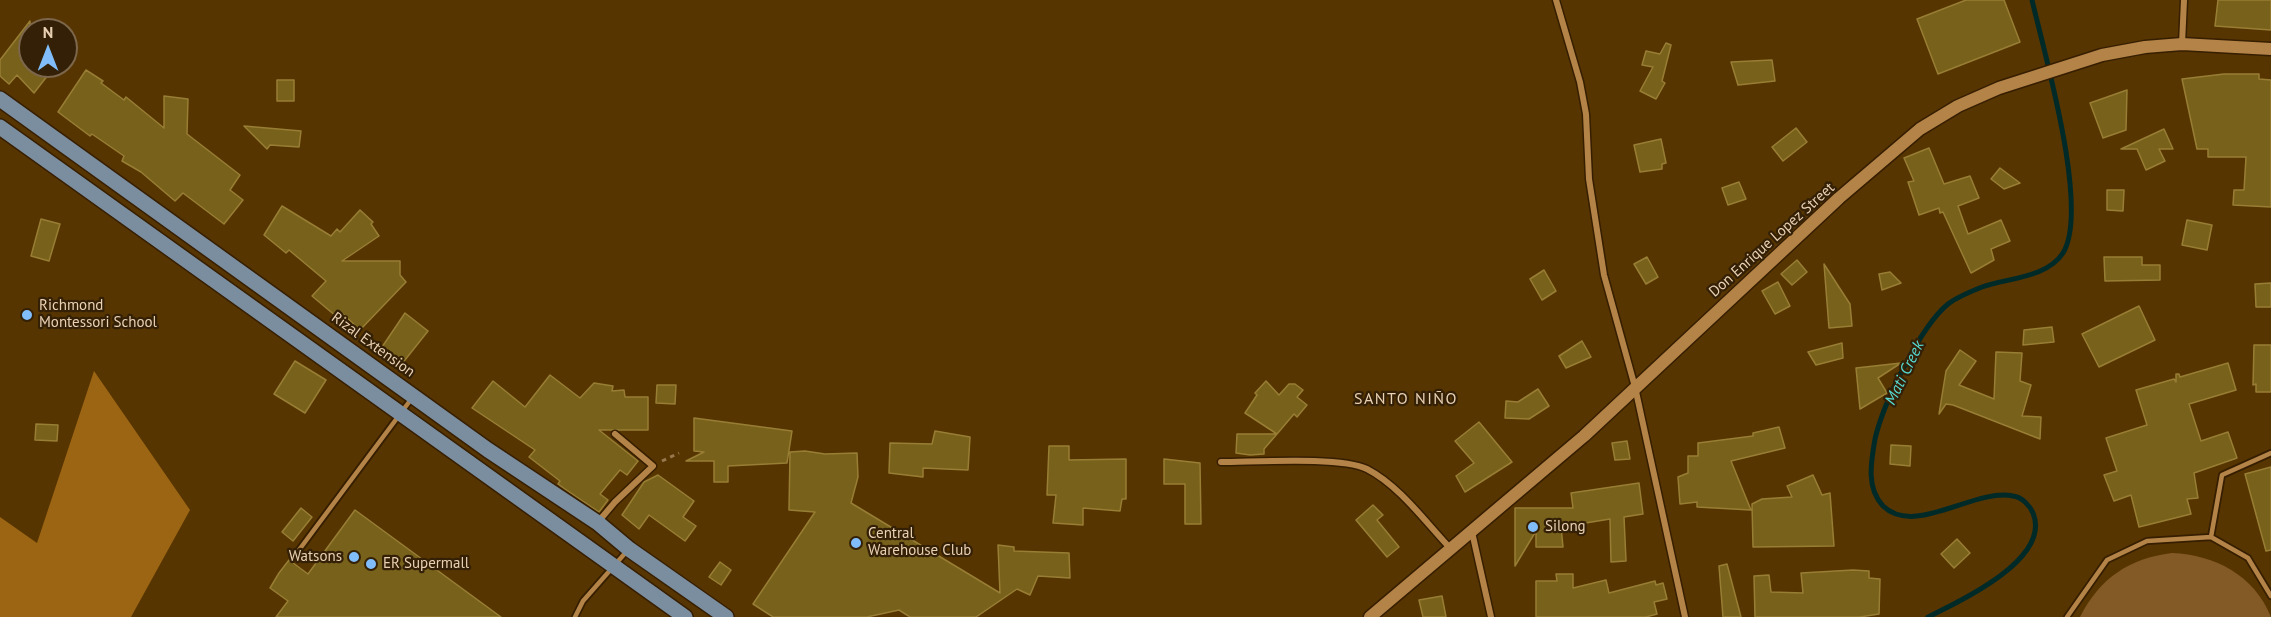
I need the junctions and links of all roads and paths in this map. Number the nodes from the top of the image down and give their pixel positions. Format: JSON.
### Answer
{"nodes":[{"id":1,"x":1556,"y":0,"type":"edge"},
{"id":2,"x":2184,"y":0,"type":"edge"},
{"id":3,"x":2182,"y":44,"type":"junction"},
{"id":4,"x":2271,"y":49,"type":"edge"},
{"id":5,"x":0,"y":99,"type":"edge"},
{"id":6,"x":0,"y":127,"type":"edge"},
{"id":7,"x":1635,"y":387,"type":"junction"},
{"id":8,"x":414,"y":396,"type":"junction"},
{"id":9,"x":399,"y":414,"type":"junction"},
{"id":10,"x":615,"y":434,"type":"dead end"},
{"id":11,"x":679,"y":453,"type":"dead end"},
{"id":12,"x":2271,"y":453,"type":"edge"},
{"id":13,"x":1221,"y":462,"type":"dead end"},
{"id":14,"x":653,"y":466,"type":"junction"},
{"id":15,"x":598,"y":523,"type":"junction"},
{"id":16,"x":1472,"y":532,"type":"junction"},
{"id":17,"x":2211,"y":537,"type":"junction"},
{"id":18,"x":628,"y":549,"type":"junction"},
{"id":19,"x":1451,"y":549,"type":"junction"},
{"id":20,"x":299,"y":550,"type":"dead end"},
{"id":21,"x":614,"y":566,"type":"junction"},
{"id":22,"x":2271,"y":596,"type":"edge"},
{"id":23,"x":574,"y":617,"type":"edge"},
{"id":24,"x":685,"y":617,"type":"edge"},
{"id":25,"x":726,"y":617,"type":"edge"},
{"id":26,"x":1370,"y":617,"type":"edge"},
{"id":27,"x":1491,"y":617,"type":"edge"},
{"id":28,"x":1685,"y":617,"type":"edge"},
{"id":29,"x":2067,"y":617,"type":"edge"}],
"edges":[{"from":1,"to":7,"type":"street"},
{"from":2,"to":3,"type":"street"},
{"from":3,"to":4,"type":"street","name":"Don Enrique Lopez Street"},
{"from":3,"to":7,"type":"street","name":"Don Enrique Lopez Street"},
{"from":5,"to":8,"type":"main road","name":"Rizal Extension"},
{"from":6,"to":9,"type":"main road"},
{"from":7,"to":16,"type":"street","name":"Don Enrique Lopez Street"},
{"from":7,"to":28,"type":"street"},
{"from":8,"to":9,"type":"lane"},
{"from":8,"to":15,"type":"main road","name":"Rizal Extension"},
{"from":9,"to":20,"type":"lane"},
{"from":9,"to":21,"type":"main road"},
{"from":10,"to":14,"type":"street"},
{"from":11,"to":14,"type":"path"},
{"from":12,"to":17,"type":"lane"},
{"from":13,"to":19,"type":"street"},
{"from":14,"to":15,"type":"street"},
{"from":15,"to":18,"type":"main road","name":"Rizal Extension"},
{"from":16,"to":19,"type":"street","name":"Don Enrique Lopez Street"},
{"from":16,"to":27,"type":"street"},
{"from":17,"to":22,"type":"lane"},
{"from":17,"to":29,"type":"lane"},
{"from":18,"to":21,"type":"lane"},
{"from":18,"to":25,"type":"main road","name":"Rizal Extension"},
{"from":19,"to":26,"type":"street","name":"Don Enrique Lopez Street"},
{"from":21,"to":23,"type":"lane"},
{"from":21,"to":24,"type":"main road"}]}
